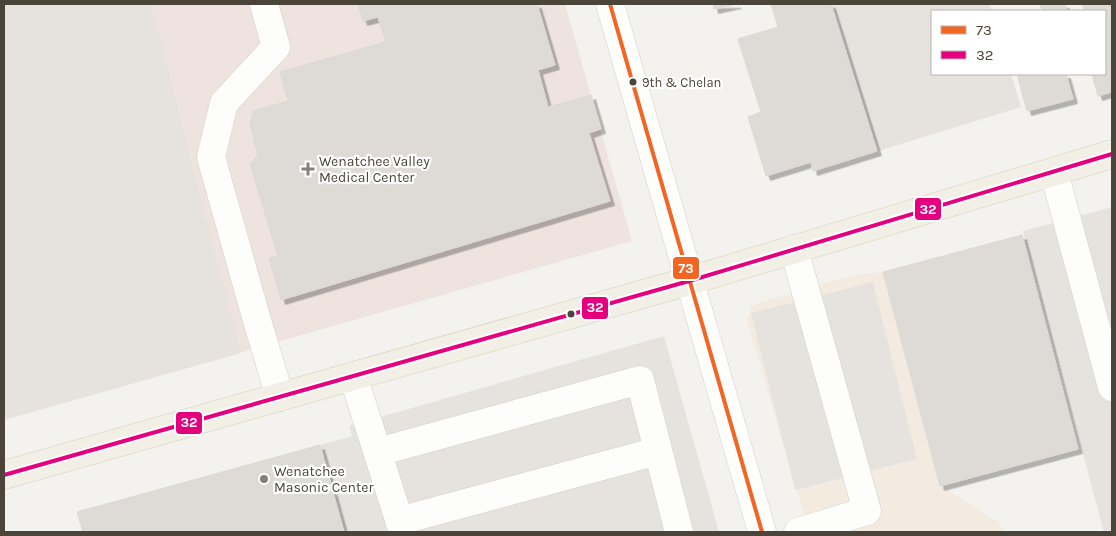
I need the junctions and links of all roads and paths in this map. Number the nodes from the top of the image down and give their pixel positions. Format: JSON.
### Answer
{"nodes":[{"id":1,"x":264,"y":4,"type":"edge"},
{"id":2,"x":610,"y":4,"type":"edge"},
{"id":3,"x":1112,"y":154,"type":"edge"},
{"id":4,"x":1054,"y":172,"type":"junction"},
{"id":5,"x":794,"y":249,"type":"junction"},
{"id":6,"x":690,"y":281,"type":"junction"},
{"id":7,"x":353,"y":376,"type":"junction"},
{"id":8,"x":1112,"y":387,"type":"edge"},
{"id":9,"x":280,"y":397,"type":"junction"},
{"id":10,"x":658,"y":451,"type":"junction"},
{"id":11,"x":378,"y":452,"type":"junction"},
{"id":12,"x":4,"y":475,"type":"edge"},
{"id":13,"x":401,"y":527,"type":"edge"},
{"id":14,"x":679,"y":532,"type":"edge"},
{"id":15,"x":762,"y":532,"type":"edge"},
{"id":16,"x":798,"y":532,"type":"edge"}],
"edges":[{"from":1,"to":9,"type":"street"},
{"from":2,"to":6,"type":"street"},
{"from":3,"to":4,"type":"main road"},
{"from":4,"to":5,"type":"main road"},
{"from":4,"to":8,"type":"street"},
{"from":5,"to":6,"type":"main road"},
{"from":5,"to":16,"type":"street"},
{"from":6,"to":7,"type":"main road"},
{"from":6,"to":15,"type":"street"},
{"from":7,"to":9,"type":"main road"},
{"from":7,"to":11,"type":"street"},
{"from":9,"to":12,"type":"main road"},
{"from":10,"to":11,"type":"street"},
{"from":10,"to":13,"type":"street"},
{"from":10,"to":14,"type":"street"},
{"from":11,"to":13,"type":"street"}]}
